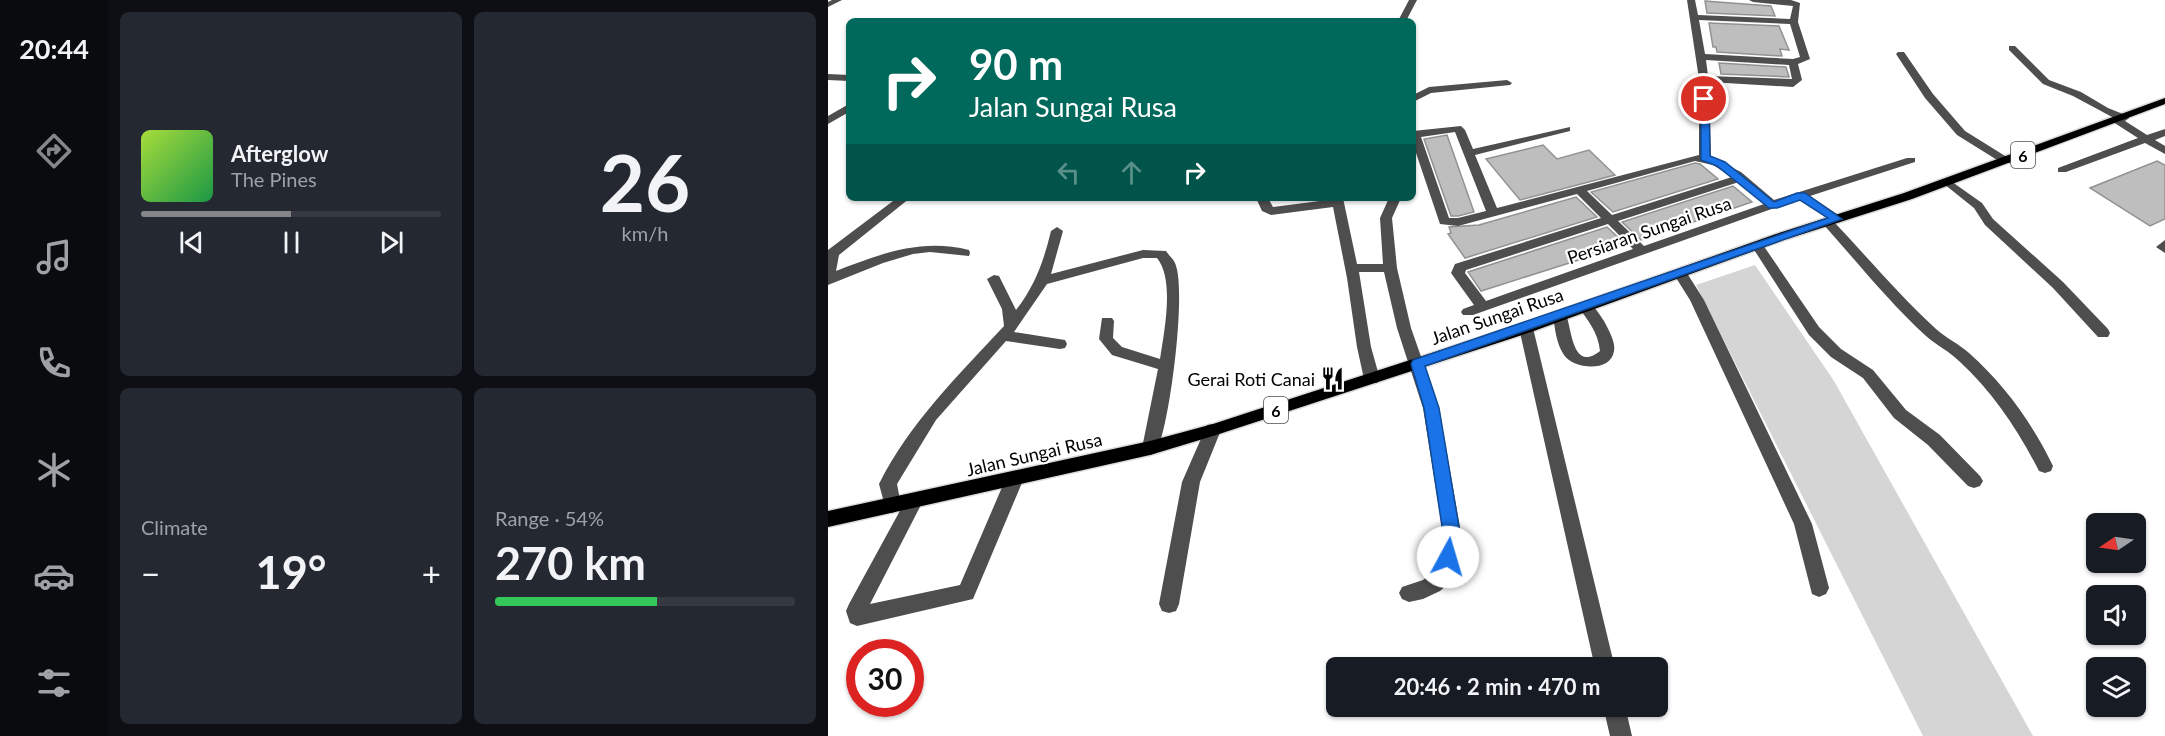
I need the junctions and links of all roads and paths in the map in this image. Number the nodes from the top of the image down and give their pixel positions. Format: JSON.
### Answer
{"nodes":[{"id":1,"x":838,"y":0,"type":"edge"},
{"id":2,"x":1413,"y":0,"type":"edge"},
{"id":3,"x":1691,"y":0,"type":"edge"},
{"id":4,"x":1753,"y":0,"type":"edge"},
{"id":5,"x":828,"y":5,"type":"edge"},
{"id":6,"x":1694,"y":17,"type":"junction"},
{"id":7,"x":1404,"y":18,"type":"edge"},
{"id":8,"x":1794,"y":22,"type":"junction"},
{"id":9,"x":2012,"y":48,"type":"dead end"},
{"id":10,"x":1901,"y":54,"type":"dead end"},
{"id":11,"x":1701,"y":57,"type":"junction"},
{"id":12,"x":1793,"y":62,"type":"junction"},
{"id":13,"x":828,"y":77,"type":"edge"},
{"id":14,"x":846,"y":78,"type":"edge"},
{"id":15,"x":1704,"y":79,"type":"junction"},
{"id":16,"x":1507,"y":83,"type":"dead end"},
{"id":17,"x":2037,"y":87,"type":"dead end"},
{"id":18,"x":2061,"y":88,"type":"junction"},
{"id":19,"x":1416,"y":97,"type":"edge"},
{"id":20,"x":2165,"y":101,"type":"edge"},
{"id":21,"x":846,"y":109,"type":"edge"},
{"id":22,"x":2120,"y":119,"type":"junction"},
{"id":23,"x":828,"y":121,"type":"edge"},
{"id":24,"x":1566,"y":129,"type":"dead end"},
{"id":25,"x":2165,"y":132,"type":"edge"},
{"id":26,"x":2146,"y":139,"type":"junction"},
{"id":27,"x":2165,"y":151,"type":"edge"},
{"id":28,"x":1470,"y":153,"type":"junction"},
{"id":29,"x":1705,"y":158,"type":"junction"},
{"id":30,"x":1911,"y":160,"type":"dead end"},
{"id":31,"x":2006,"y":161,"type":"junction"},
{"id":32,"x":2062,"y":170,"type":"dead end"},
{"id":33,"x":1740,"y":178,"type":"junction"},
{"id":34,"x":1948,"y":182,"type":"junction"},
{"id":35,"x":1580,"y":190,"type":"junction"},
{"id":36,"x":1801,"y":195,"type":"junction"},
{"id":37,"x":900,"y":201,"type":"edge"},
{"id":38,"x":1264,"y":201,"type":"edge"},
{"id":39,"x":1331,"y":201,"type":"edge"},
{"id":40,"x":1337,"y":201,"type":"edge"},
{"id":41,"x":1394,"y":201,"type":"edge"},
{"id":42,"x":1773,"y":206,"type":"junction"},
{"id":43,"x":1493,"y":213,"type":"junction"},
{"id":44,"x":1610,"y":219,"type":"junction"},
{"id":45,"x":1832,"y":221,"type":"junction"},
{"id":46,"x":1056,"y":231,"type":"dead end"},
{"id":47,"x":1757,"y":245,"type":"junction"},
{"id":48,"x":831,"y":251,"type":"edge"},
{"id":49,"x":1642,"y":251,"type":"junction"},
{"id":50,"x":964,"y":253,"type":"dead end"},
{"id":51,"x":1352,"y":268,"type":"junction"},
{"id":52,"x":1390,"y":268,"type":"junction"},
{"id":53,"x":1680,"y":273,"type":"junction"},
{"id":54,"x":994,"y":279,"type":"dead end"},
{"id":55,"x":829,"y":280,"type":"edge"},
{"id":56,"x":1042,"y":281,"type":"junction"},
{"id":57,"x":1482,"y":306,"type":"junction"},
{"id":58,"x":1585,"y":306,"type":"junction"},
{"id":59,"x":1468,"y":312,"type":"dead end"},
{"id":60,"x":1560,"y":315,"type":"junction"},
{"id":61,"x":1107,"y":321,"type":"dead end"},
{"id":62,"x":1526,"y":328,"type":"junction"},
{"id":63,"x":1008,"y":332,"type":"junction"},
{"id":64,"x":2103,"y":333,"type":"dead end"},
{"id":65,"x":1060,"y":344,"type":"dead end"},
{"id":66,"x":1418,"y":364,"type":"junction"},
{"id":67,"x":1166,"y":366,"type":"junction"},
{"id":68,"x":1372,"y":379,"type":"junction"},
{"id":69,"x":1213,"y":430,"type":"junction"},
{"id":70,"x":1150,"y":448,"type":"junction"},
{"id":71,"x":2045,"y":466,"type":"dead end"},
{"id":72,"x":1015,"y":478,"type":"junction"},
{"id":73,"x":1974,"y":481,"type":"dead end"},
{"id":74,"x":914,"y":501,"type":"junction"},
{"id":75,"x":892,"y":505,"type":"junction"},
{"id":76,"x":828,"y":519,"type":"edge"},
{"id":77,"x":1819,"y":588,"type":"dead end"},
{"id":78,"x":1408,"y":593,"type":"dead end"},
{"id":79,"x":1169,"y":604,"type":"dead end"},
{"id":80,"x":1602,"y":657,"type":"edge"},
{"id":81,"x":1617,"y":717,"type":"edge"},
{"id":82,"x":1621,"y":736,"type":"edge"}],
"edges":[{"from":1,"to":5,"type":"street"},
{"from":2,"to":7,"type":"street"},
{"from":3,"to":6,"type":"street"},
{"from":4,"to":8,"type":"street"},
{"from":6,"to":8,"type":"street"},
{"from":6,"to":11,"type":"street"},
{"from":8,"to":12,"type":"street"},
{"from":9,"to":18,"type":"street"},
{"from":10,"to":31,"type":"street"},
{"from":11,"to":12,"type":"street"},
{"from":11,"to":15,"type":"street"},
{"from":12,"to":15,"type":"street"},
{"from":13,"to":14,"type":"street"},
{"from":15,"to":29,"type":"street"},
{"from":16,"to":19,"type":"street"},
{"from":17,"to":18,"type":"street"},
{"from":18,"to":22,"type":"street"},
{"from":20,"to":22,"type":"main road","name":"Jalan Sungai Rusa","number":"6"},
{"from":21,"to":23,"type":"street"},
{"from":22,"to":26,"type":"street"},
{"from":22,"to":31,"type":"main road","name":"Jalan Sungai Rusa","number":"6"},
{"from":24,"to":28,"type":"street"},
{"from":25,"to":26,"type":"street"},
{"from":26,"to":27,"type":"street"},
{"from":26,"to":32,"type":"street"},
{"from":28,"to":43,"type":"street"},
{"from":28,"to":43,"type":"street"},
{"from":29,"to":33,"type":"street"},
{"from":29,"to":35,"type":"street"},
{"from":30,"to":36,"type":"street","name":"Persiaran Sungai Rusa"},
{"from":31,"to":34,"type":"main road","name":"Jalan Sungai Rusa","number":"6"},
{"from":33,"to":42,"type":"street"},
{"from":33,"to":44,"type":"street"},
{"from":34,"to":45,"type":"main road","name":"Jalan Sungai Rusa","number":"6"},
{"from":34,"to":64,"type":"street"},
{"from":35,"to":43,"type":"street"},
{"from":35,"to":44,"type":"street"},
{"from":36,"to":42,"type":"street","name":"Persiaran Sungai Rusa"},
{"from":36,"to":45,"type":"street"},
{"from":37,"to":48,"type":"street"},
{"from":38,"to":39,"type":"street"},
{"from":40,"to":51,"type":"street"},
{"from":41,"to":52,"type":"street"},
{"from":42,"to":49,"type":"street","name":"Persiaran Sungai Rusa"},
{"from":44,"to":49,"type":"street"},
{"from":44,"to":57,"type":"street"},
{"from":45,"to":47,"type":"main road","name":"Jalan Sungai Rusa","number":"6"},
{"from":45,"to":71,"type":"street"},
{"from":46,"to":56,"type":"street"},
{"from":47,"to":53,"type":"main road","name":"Jalan Sungai Rusa","number":"6"},
{"from":47,"to":73,"type":"street"},
{"from":48,"to":55,"type":"street"},
{"from":49,"to":57,"type":"street","name":"Persiaran Sungai Rusa"},
{"from":50,"to":55,"type":"street"},
{"from":51,"to":52,"type":"street"},
{"from":51,"to":68,"type":"street"},
{"from":52,"to":66,"type":"street"},
{"from":53,"to":58,"type":"main road","name":"Jalan Sungai Rusa","number":"6"},
{"from":53,"to":77,"type":"street"},
{"from":54,"to":63,"type":"street"},
{"from":56,"to":63,"type":"street"},
{"from":56,"to":67,"type":"street"},
{"from":57,"to":59,"type":"street","name":"Persiaran Sungai Rusa"},
{"from":58,"to":60,"type":"main road","name":"Jalan Sungai Rusa","number":"6"},
{"from":58,"to":60,"type":"street"},
{"from":60,"to":62,"type":"main road","name":"Jalan Sungai Rusa","number":"6"},
{"from":61,"to":67,"type":"street"},
{"from":62,"to":66,"type":"main road","name":"Jalan Sungai Rusa","number":"6"},
{"from":62,"to":80,"type":"street"},
{"from":63,"to":65,"type":"street"},
{"from":63,"to":75,"type":"street"},
{"from":66,"to":68,"type":"main road","name":"Jalan Sungai Rusa","number":"6"},
{"from":66,"to":78,"type":"street"},
{"from":67,"to":70,"type":"street"},
{"from":68,"to":69,"type":"main road","name":"Jalan Sungai Rusa","number":"6"},
{"from":69,"to":70,"type":"main road","name":"Jalan Sungai Rusa","number":"6"},
{"from":69,"to":79,"type":"street"},
{"from":70,"to":72,"type":"main road","name":"Jalan Sungai Rusa","number":"6"},
{"from":72,"to":74,"type":"main road","name":"Jalan Sungai Rusa","number":"6"},
{"from":72,"to":74,"type":"street"},
{"from":74,"to":75,"type":"main road","name":"Jalan Sungai Rusa","number":"6"},
{"from":75,"to":76,"type":"main road","name":"Jalan Sungai Rusa","number":"6"},
{"from":81,"to":82,"type":"street"}]}
